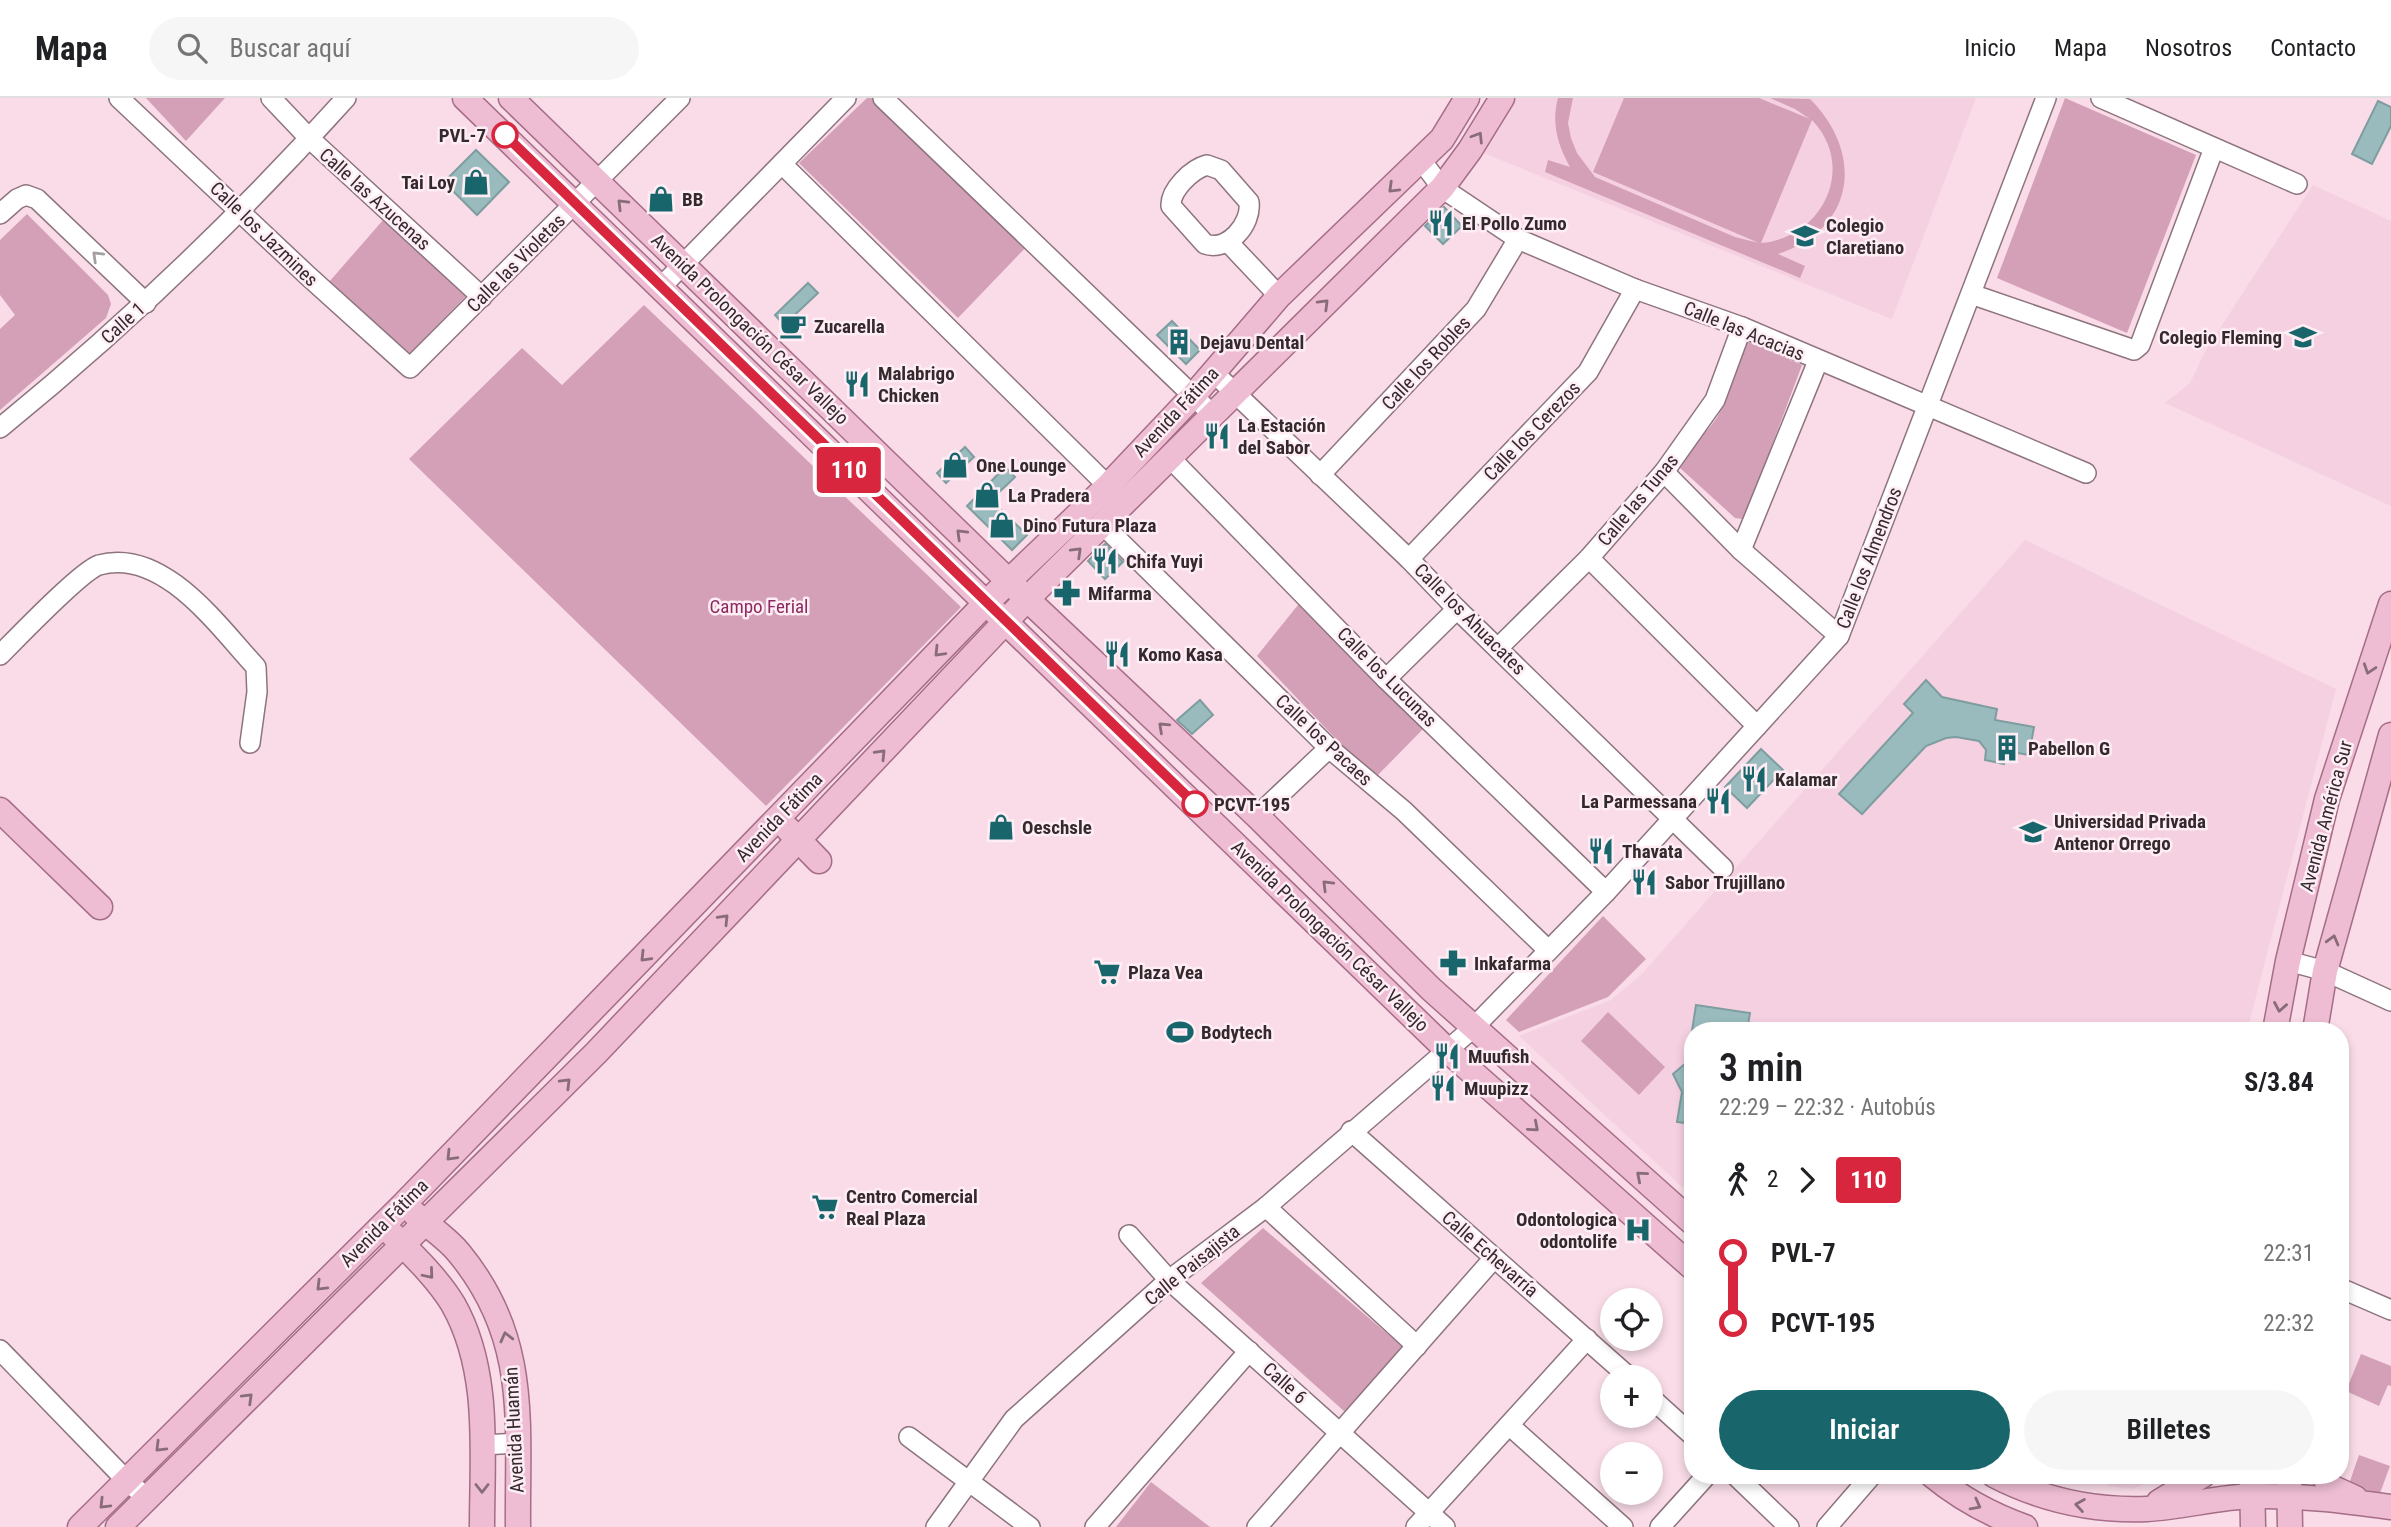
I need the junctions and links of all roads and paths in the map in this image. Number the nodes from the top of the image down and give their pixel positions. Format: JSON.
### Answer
{"nodes":[{"id":1,"x":119,"y":98,"type":"edge"},
{"id":2,"x":271,"y":98,"type":"edge"},
{"id":3,"x":346,"y":98,"type":"edge"},
{"id":4,"x":465,"y":98,"type":"edge"},
{"id":5,"x":508,"y":98,"type":"edge"},
{"id":6,"x":680,"y":98,"type":"edge"},
{"id":7,"x":846,"y":98,"type":"edge"},
{"id":8,"x":883,"y":98,"type":"edge"},
{"id":9,"x":1467,"y":98,"type":"edge"},
{"id":10,"x":1502,"y":98,"type":"edge"},
{"id":11,"x":2046,"y":98,"type":"edge"},
{"id":12,"x":2101,"y":98,"type":"edge"},
{"id":13,"x":488,"y":118,"type":"junction"},
{"id":14,"x":309,"y":138,"type":"junction"},
{"id":15,"x":2214,"y":148,"type":"junction"},
{"id":16,"x":1421,"y":160,"type":"junction"},
{"id":17,"x":783,"y":165,"type":"junction"},
{"id":18,"x":598,"y":180,"type":"junction"},
{"id":19,"x":2297,"y":184,"type":"dead end"},
{"id":20,"x":1442,"y":188,"type":"junction"},
{"id":21,"x":575,"y":204,"type":"junction"},
{"id":22,"x":240,"y":210,"type":"junction"},
{"id":23,"x":0,"y":214,"type":"edge"},
{"id":24,"x":1518,"y":239,"type":"junction"},
{"id":25,"x":1228,"y":242,"type":"dead end"},
{"id":26,"x":683,"y":266,"type":"junction"},
{"id":27,"x":660,"y":288,"type":"junction"},
{"id":28,"x":1634,"y":289,"type":"junction"},
{"id":29,"x":1971,"y":294,"type":"junction"},
{"id":30,"x":1279,"y":296,"type":"junction"},
{"id":31,"x":482,"y":297,"type":"junction"},
{"id":32,"x":146,"y":303,"type":"junction"},
{"id":33,"x":1742,"y":327,"type":"junction"},
{"id":34,"x":1818,"y":360,"type":"junction"},
{"id":35,"x":410,"y":368,"type":"joint"},
{"id":36,"x":1214,"y":373,"type":"junction"},
{"id":37,"x":1234,"y":394,"type":"junction"},
{"id":38,"x":1194,"y":396,"type":"junction"},
{"id":39,"x":1927,"y":408,"type":"junction"},
{"id":40,"x":1213,"y":415,"type":"junction"},
{"id":41,"x":0,"y":428,"type":"edge"},
{"id":42,"x":1171,"y":459,"type":"junction"},
{"id":43,"x":1664,"y":472,"type":"junction"},
{"id":44,"x":2086,"y":474,"type":"dead end"},
{"id":45,"x":1320,"y":475,"type":"junction"},
{"id":46,"x":1108,"y":486,"type":"junction"},
{"id":47,"x":1104,"y":526,"type":"junction"},
{"id":48,"x":1741,"y":550,"type":"junction"},
{"id":49,"x":1588,"y":558,"type":"junction"},
{"id":50,"x":1409,"y":559,"type":"junction"},
{"id":51,"x":1019,"y":590,"type":"junction"},
{"id":52,"x":986,"y":603,"type":"junction"},
{"id":53,"x":2391,"y":604,"type":"edge"},
{"id":54,"x":1457,"y":609,"type":"junction"},
{"id":55,"x":1007,"y":621,"type":"junction"},
{"id":56,"x":1839,"y":636,"type":"junction"},
{"id":57,"x":1499,"y":648,"type":"junction"},
{"id":58,"x":0,"y":655,"type":"edge"},
{"id":59,"x":1097,"y":665,"type":"junction"},
{"id":60,"x":1386,"y":678,"type":"junction"},
{"id":61,"x":1074,"y":687,"type":"junction"},
{"id":62,"x":1757,"y":726,"type":"junction"},
{"id":63,"x":2391,"y":735,"type":"edge"},
{"id":64,"x":250,"y":743,"type":"dead end"},
{"id":65,"x":1329,"y":748,"type":"junction"},
{"id":66,"x":2384,"y":783,"type":"edge"},
{"id":67,"x":0,"y":810,"type":"edge"},
{"id":68,"x":1258,"y":816,"type":"junction"},
{"id":69,"x":778,"y":818,"type":"junction"},
{"id":70,"x":1672,"y":818,"type":"junction"},
{"id":71,"x":799,"y":840,"type":"junction"},
{"id":72,"x":818,"y":861,"type":"dead end"},
{"id":73,"x":1723,"y":868,"type":"dead end"},
{"id":74,"x":1606,"y":892,"type":"junction"},
{"id":75,"x":100,"y":907,"type":"dead end"},
{"id":76,"x":1356,"y":914,"type":"junction"},
{"id":77,"x":1330,"y":935,"type":"junction"},
{"id":78,"x":1548,"y":950,"type":"junction"},
{"id":79,"x":2288,"y":961,"type":"junction"},
{"id":80,"x":1365,"y":971,"type":"junction"},
{"id":81,"x":2325,"y":971,"type":"junction"},
{"id":82,"x":1432,"y":989,"type":"junction"},
{"id":83,"x":2391,"y":1001,"type":"edge"},
{"id":84,"x":2277,"y":1022,"type":"edge"},
{"id":85,"x":2316,"y":1022,"type":"edge"},
{"id":86,"x":1473,"y":1028,"type":"junction"},
{"id":87,"x":574,"y":1030,"type":"junction"},
{"id":88,"x":1446,"y":1049,"type":"junction"},
{"id":89,"x":596,"y":1053,"type":"junction"},
{"id":90,"x":1351,"y":1131,"type":"junction"},
{"id":91,"x":404,"y":1203,"type":"junction"},
{"id":92,"x":1266,"y":1206,"type":"junction"},
{"id":93,"x":1684,"y":1215,"type":"edge"},
{"id":94,"x":427,"y":1223,"type":"junction"},
{"id":95,"x":382,"y":1224,"type":"junction"},
{"id":96,"x":1129,"y":1235,"type":"dead end"},
{"id":97,"x":404,"y":1246,"type":"junction"},
{"id":98,"x":1494,"y":1258,"type":"junction"},
{"id":99,"x":1684,"y":1260,"type":"edge"},
{"id":100,"x":1170,"y":1280,"type":"junction"},
{"id":101,"x":2349,"y":1292,"type":"edge"},
{"id":102,"x":2391,"y":1310,"type":"edge"},
{"id":103,"x":268,"y":1339,"type":"junction"},
{"id":104,"x":1587,"y":1339,"type":"junction"},
{"id":105,"x":1417,"y":1346,"type":"junction"},
{"id":106,"x":0,"y":1350,"type":"edge"},
{"id":107,"x":1249,"y":1351,"type":"junction"},
{"id":108,"x":287,"y":1360,"type":"junction"},
{"id":109,"x":1616,"y":1365,"type":"edge"},
{"id":110,"x":1663,"y":1409,"type":"edge"},
{"id":111,"x":1509,"y":1425,"type":"junction"},
{"id":112,"x":1684,"y":1428,"type":"edge"},
{"id":113,"x":1340,"y":1433,"type":"junction"},
{"id":114,"x":909,"y":1437,"type":"dead end"},
{"id":115,"x":517,"y":1443,"type":"junction"},
{"id":116,"x":482,"y":1445,"type":"junction"},
{"id":117,"x":127,"y":1481,"type":"junction"},
{"id":118,"x":968,"y":1483,"type":"junction"},
{"id":119,"x":1699,"y":1484,"type":"edge"},
{"id":120,"x":1744,"y":1484,"type":"edge"},
{"id":121,"x":1864,"y":1484,"type":"edge"},
{"id":122,"x":1942,"y":1484,"type":"edge"},
{"id":123,"x":2015,"y":1484,"type":"edge"},
{"id":124,"x":2191,"y":1484,"type":"edge"},
{"id":125,"x":2329,"y":1484,"type":"edge"},
{"id":126,"x":2252,"y":1486,"type":"edge"},
{"id":127,"x":2289,"y":1486,"type":"edge"},
{"id":128,"x":147,"y":1498,"type":"junction"},
{"id":129,"x":2385,"y":1506,"type":"edge"},
{"id":130,"x":2148,"y":1518,"type":"edge"},
{"id":131,"x":1422,"y":1520,"type":"edge"},
{"id":132,"x":80,"y":1527,"type":"edge"},
{"id":133,"x":118,"y":1527,"type":"edge"},
{"id":134,"x":482,"y":1527,"type":"edge"},
{"id":135,"x":518,"y":1527,"type":"edge"},
{"id":136,"x":936,"y":1527,"type":"edge"},
{"id":137,"x":1030,"y":1527,"type":"edge"},
{"id":138,"x":1096,"y":1527,"type":"edge"},
{"id":139,"x":1257,"y":1527,"type":"edge"},
{"id":140,"x":1445,"y":1527,"type":"edge"},
{"id":141,"x":1623,"y":1527,"type":"edge"},
{"id":142,"x":1660,"y":1527,"type":"edge"},
{"id":143,"x":1788,"y":1527,"type":"edge"},
{"id":144,"x":1826,"y":1527,"type":"edge"},
{"id":145,"x":2025,"y":1527,"type":"edge"},
{"id":146,"x":2253,"y":1527,"type":"edge"},
{"id":147,"x":2290,"y":1527,"type":"edge"}],
"edges":[{"from":1,"to":22,"type":"street","name":"Calle los Jazmines"},
{"from":2,"to":14,"type":"street","name":"Calle las Azucenas"},
{"from":3,"to":14,"type":"street","name":"Calle 1"},
{"from":4,"to":13,"type":"main road","name":"Avenida Prolongación César Vallejo"},
{"from":5,"to":13,"type":"street"},
{"from":5,"to":18,"type":"main road","name":"Avenida Prolongación César Vallejo"},
{"from":6,"to":18,"type":"street","name":"Calle las Violetas"},
{"from":7,"to":17,"type":"street"},
{"from":8,"to":38,"type":"street"},
{"from":9,"to":16,"type":"main road","name":"Avenida Fátima"},
{"from":20,"to":10,"type":"main road","name":"Avenida Fátima","one_way":true},
{"from":11,"to":29,"type":"street","name":"Calle los Almendros"},
{"from":12,"to":15,"type":"street"},
{"from":13,"to":21,"type":"main road","name":"Avenida Prolongación César Vallejo"},
{"from":14,"to":22,"type":"street","name":"Calle 1"},
{"from":14,"to":31,"type":"street","name":"Calle las Azucenas"},
{"from":15,"to":19,"type":"street"},
{"from":15,"to":29,"type":"street"},
{"from":16,"to":20,"type":"street","name":"Calle las Acacias"},
{"from":16,"to":30,"type":"main road","name":"Avenida Fátima","one_way":true},
{"from":17,"to":26,"type":"street"},
{"from":17,"to":46,"type":"street"},
{"from":18,"to":21,"type":"street","name":"Calle las Violetas"},
{"from":26,"to":18,"type":"main road","name":"Avenida Prolongación César Vallejo","one_way":true},
{"from":20,"to":24,"type":"street","name":"Calle las Acacias"},
{"from":37,"to":20,"type":"main road","name":"Avenida Fátima","one_way":true},
{"from":21,"to":27,"type":"main road","name":"Avenida Prolongación César Vallejo"},
{"from":21,"to":31,"type":"street","name":"Calle las Violetas"},
{"from":22,"to":32,"type":"street","name":"Calle 1"},
{"from":22,"to":35,"type":"street","name":"Calle los Jazmines"},
{"from":32,"to":23,"type":"street","one_way":true},
{"from":24,"to":28,"type":"street","name":"Calle las Acacias"},
{"from":24,"to":45,"type":"street","name":"Calle los Robles"},
{"from":25,"to":30,"type":"street"},
{"from":26,"to":27,"type":"street"},
{"from":51,"to":26,"type":"main road","name":"Avenida Prolongación César Vallejo","one_way":true},
{"from":27,"to":52,"type":"main road","name":"Avenida Prolongación César Vallejo"},
{"from":28,"to":33,"type":"street","name":"Calle las Acacias"},
{"from":28,"to":50,"type":"street","name":"Calle los Cerezos"},
{"from":29,"to":39,"type":"street","name":"Calle los Almendros"},
{"from":30,"to":36,"type":"main road","name":"Avenida Fátima"},
{"from":31,"to":35,"type":"street","name":"Calle las Violetas"},
{"from":32,"to":41,"type":"street","name":"Calle 1"},
{"from":33,"to":34,"type":"street","name":"Calle las Acacias"},
{"from":33,"to":43,"type":"street","name":"Calle las Tunas"},
{"from":34,"to":39,"type":"street","name":"Calle las Acacias"},
{"from":34,"to":48,"type":"street"},
{"from":36,"to":37,"type":"street","name":"Calle los Ahuacates"},
{"from":36,"to":38,"type":"main road","name":"Avenida Fátima"},
{"from":37,"to":40,"type":"main road","name":"Avenida Fátima"},
{"from":37,"to":45,"type":"street","name":"Calle los Ahuacates"},
{"from":38,"to":40,"type":"street"},
{"from":38,"to":46,"type":"main road","name":"Avenida Fátima"},
{"from":39,"to":44,"type":"street","name":"Calle las Acacias"},
{"from":39,"to":56,"type":"street","name":"Calle los Almendros"},
{"from":40,"to":42,"type":"main road","name":"Avenida Fátima"},
{"from":42,"to":47,"type":"main road","name":"Avenida Fátima"},
{"from":42,"to":60,"type":"street","name":"Calle los Lucunas"},
{"from":43,"to":48,"type":"street"},
{"from":43,"to":49,"type":"street","name":"Calle las Tunas"},
{"from":45,"to":50,"type":"street","name":"Calle los Ahuacates"},
{"from":46,"to":51,"type":"main road","name":"Avenida Fátima"},
{"from":51,"to":47,"type":"main road","name":"Avenida Fátima","one_way":true},
{"from":47,"to":65,"type":"street","name":"Calle los Pacaes"},
{"from":48,"to":56,"type":"street"},
{"from":49,"to":57,"type":"street","name":"Calle las Tunas"},
{"from":49,"to":62,"type":"street"},
{"from":50,"to":54,"type":"street","name":"Calle los Ahuacates"},
{"from":51,"to":52,"type":"main road","name":"Avenida Fátima"},
{"from":51,"to":55,"type":"main road","name":"Avenida Fátima"},
{"from":51,"to":59,"type":"main road","name":"Avenida Prolongación César Vallejo"},
{"from":52,"to":55,"type":"main road","name":"Avenida Prolongación César Vallejo"},
{"from":52,"to":69,"type":"main road","name":"Avenida Fátima","one_way":true},
{"from":53,"to":79,"type":"main road","name":"Avenida América Sur","one_way":true},
{"from":54,"to":57,"type":"street","name":"Calle los Ahuacates"},
{"from":54,"to":60,"type":"street"},
{"from":55,"to":61,"type":"main road","name":"Avenida Prolongación César Vallejo"},
{"from":71,"to":55,"type":"main road","name":"Avenida Fátima","one_way":true},
{"from":56,"to":62,"type":"street","name":"Calle los Almendros"},
{"from":57,"to":70,"type":"street","name":"Calle los Ahuacates"},
{"from":58,"to":64,"type":"street"},
{"from":59,"to":61,"type":"main road"},
{"from":68,"to":59,"type":"main road","name":"Avenida Prolongación César Vallejo","one_way":true},
{"from":60,"to":74,"type":"street","name":"Calle los Lucunas"},
{"from":61,"to":77,"type":"main road","name":"Avenida Prolongación César Vallejo"},
{"from":62,"to":70,"type":"street","name":"Calle los Almendros"},
{"from":63,"to":66,"type":"main road","name":"Avenida América Sur"},
{"from":65,"to":68,"type":"street"},
{"from":65,"to":78,"type":"street","name":"Calle los Pacaes"},
{"from":81,"to":66,"type":"main road","name":"Avenida América Sur","one_way":true},
{"from":67,"to":75,"type":"main road"},
{"from":76,"to":68,"type":"main road","name":"Avenida Prolongación César Vallejo","one_way":true},
{"from":69,"to":71,"type":"main road"},
{"from":69,"to":87,"type":"main road","name":"Avenida Fátima","one_way":true},
{"from":70,"to":73,"type":"street","name":"Calle los Ahuacates"},
{"from":70,"to":74,"type":"street","name":"Calle los Almendros"},
{"from":71,"to":72,"type":"main road"},
{"from":89,"to":71,"type":"main road","name":"Avenida Fátima","one_way":true},
{"from":74,"to":78,"type":"street","name":"Calle los Almendros"},
{"from":76,"to":77,"type":"main road"},
{"from":76,"to":82,"type":"main road","name":"Avenida Prolongación César Vallejo"},
{"from":77,"to":80,"type":"main road","name":"Avenida Prolongación César Vallejo"},
{"from":78,"to":86,"type":"street","name":"Calle los Almendros"},
{"from":79,"to":81,"type":"street"},
{"from":79,"to":84,"type":"main road","name":"Avenida América Sur","one_way":true},
{"from":80,"to":82,"type":"main road"},
{"from":80,"to":88,"type":"main road","name":"Avenida Prolongación César Vallejo"},
{"from":81,"to":83,"type":"street"},
{"from":81,"to":85,"type":"main road","name":"Avenida América Sur"},
{"from":82,"to":86,"type":"main road","name":"Avenida Prolongación César Vallejo"},
{"from":86,"to":88,"type":"street","name":"Calle Paisajista"},
{"from":93,"to":86,"type":"main road","name":"Avenida Prolongación César Vallejo","one_way":true},
{"from":87,"to":89,"type":"main road"},
{"from":87,"to":91,"type":"main road","name":"Avenida Fátima","one_way":true},
{"from":88,"to":90,"type":"street","name":"Calle Paisajista"},
{"from":88,"to":99,"type":"main road","name":"Avenida Prolongación César Vallejo","one_way":true},
{"from":94,"to":89,"type":"main road","name":"Avenida Fátima","one_way":true},
{"from":90,"to":92,"type":"street","name":"Calle Paisajista"},
{"from":90,"to":98,"type":"street","name":"Calle Echevarría"},
{"from":91,"to":94,"type":"main road","name":"Avenida Huamán"},
{"from":91,"to":95,"type":"main road","name":"Avenida Fátima"},
{"from":92,"to":100,"type":"street","name":"Calle Paisajista"},
{"from":92,"to":105,"type":"street"},
{"from":94,"to":97,"type":"main road","name":"Avenida Fátima"},
{"from":115,"to":94,"type":"main road","name":"Avenida Huamán","one_way":true},
{"from":95,"to":97,"type":"main road","name":"Avenida Huamán"},
{"from":95,"to":103,"type":"main road","name":"Avenida Fátima","one_way":true},
{"from":96,"to":100,"type":"street","name":"Calle 6"},
{"from":97,"to":108,"type":"main road","name":"Avenida Fátima"},
{"from":97,"to":116,"type":"main road","name":"Avenida Huamán","one_way":true},
{"from":98,"to":104,"type":"street","name":"Calle Echevarría"},
{"from":98,"to":105,"type":"street"},
{"from":100,"to":107,"type":"street","name":"Calle 6"},
{"from":100,"to":118,"type":"street","name":"Calle Paisajista"},
{"from":101,"to":102,"type":"street"},
{"from":103,"to":108,"type":"main road"},
{"from":103,"to":117,"type":"main road","name":"Avenida Fátima","one_way":true},
{"from":104,"to":109,"type":"street","name":"Calle Echevarría"},
{"from":104,"to":111,"type":"street"},
{"from":105,"to":113,"type":"street"},
{"from":106,"to":117,"type":"street"},
{"from":107,"to":113,"type":"street","name":"Calle 6"},
{"from":107,"to":138,"type":"street"},
{"from":128,"to":108,"type":"main road","name":"Avenida Fátima","one_way":true},
{"from":110,"to":112,"type":"street"},
{"from":111,"to":131,"type":"street"},
{"from":111,"to":141,"type":"street"},
{"from":113,"to":131,"type":"street","name":"Calle 6"},
{"from":113,"to":139,"type":"street"},
{"from":114,"to":118,"type":"street"},
{"from":115,"to":116,"type":"street"},
{"from":115,"to":135,"type":"main road","name":"Avenida Huamán"},
{"from":116,"to":134,"type":"main road","name":"Avenida Huamán","one_way":true},
{"from":117,"to":128,"type":"street"},
{"from":117,"to":132,"type":"main road","name":"Avenida Fátima","one_way":true},
{"from":118,"to":136,"type":"street","name":"Calle Paisajista"},
{"from":118,"to":137,"type":"street"},
{"from":119,"to":142,"type":"street"},
{"from":120,"to":143,"type":"street"},
{"from":121,"to":144,"type":"street"},
{"from":122,"to":145,"type":"main road","one_way":true},
{"from":130,"to":123,"type":"main road","one_way":true},
{"from":124,"to":130,"type":"main road"},
{"from":125,"to":129,"type":"main road"},
{"from":126,"to":127,"type":"main road"},
{"from":126,"to":130,"type":"main road"},
{"from":126,"to":146,"type":"main road"},
{"from":127,"to":129,"type":"main road"},
{"from":127,"to":147,"type":"main road"},
{"from":128,"to":133,"type":"main road","name":"Avenida Fátima"},
{"from":131,"to":140,"type":"street","name":"Calle 6"}]}
